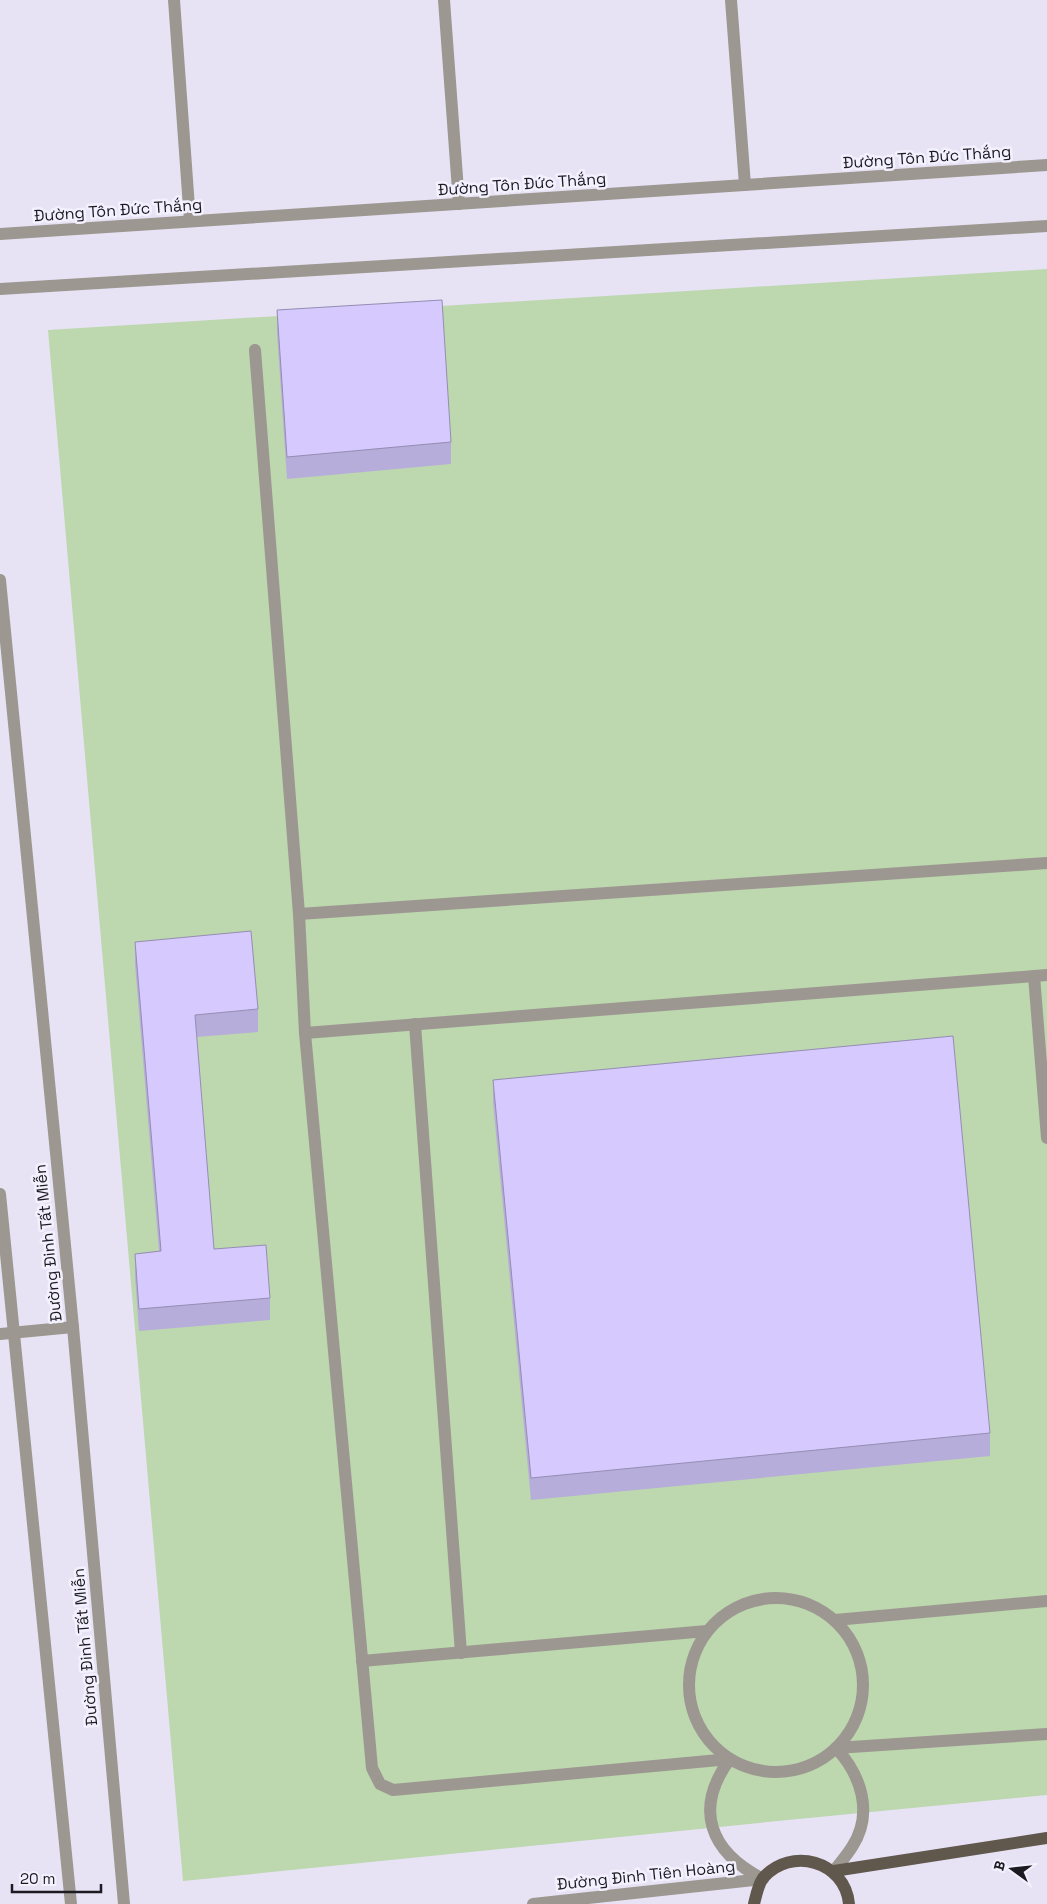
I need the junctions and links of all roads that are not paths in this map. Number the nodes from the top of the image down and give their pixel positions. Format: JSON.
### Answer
{"nodes":[{"id":1,"x":174,"y":0,"type":"edge"},
{"id":2,"x":444,"y":0,"type":"edge"},
{"id":3,"x":731,"y":0,"type":"edge"},
{"id":4,"x":1047,"y":165,"type":"edge"},
{"id":5,"x":745,"y":185,"type":"junction"},
{"id":6,"x":459,"y":204,"type":"junction"},
{"id":7,"x":190,"y":221,"type":"junction"},
{"id":8,"x":1047,"y":226,"type":"edge"},
{"id":9,"x":0,"y":234,"type":"edge"},
{"id":10,"x":0,"y":289,"type":"edge"},
{"id":11,"x":255,"y":350,"type":"dead end"},
{"id":12,"x":0,"y":580,"type":"edge"},
{"id":13,"x":3,"y":642,"type":"edge"},
{"id":14,"x":1047,"y":863,"type":"edge"},
{"id":15,"x":299,"y":914,"type":"junction"},
{"id":16,"x":1041,"y":975,"type":"edge"},
{"id":17,"x":415,"y":1024,"type":"junction"},
{"id":18,"x":304,"y":1033,"type":"junction"},
{"id":19,"x":1047,"y":1138,"type":"edge"},
{"id":20,"x":0,"y":1194,"type":"edge"},
{"id":21,"x":73,"y":1327,"type":"junction"},
{"id":22,"x":13,"y":1333,"type":"junction"},
{"id":23,"x":0,"y":1334,"type":"edge"},
{"id":24,"x":1047,"y":1601,"type":"edge"},
{"id":25,"x":835,"y":1620,"type":"junction"},
{"id":26,"x":707,"y":1631,"type":"junction"},
{"id":27,"x":461,"y":1652,"type":"junction"},
{"id":28,"x":362,"y":1661,"type":"junction"},
{"id":29,"x":1047,"y":1734,"type":"edge"},
{"id":30,"x":836,"y":1748,"type":"junction"},
{"id":31,"x":730,"y":1758,"type":"junction"},
{"id":32,"x":1047,"y":1838,"type":"edge"},
{"id":33,"x":834,"y":1871,"type":"junction"},
{"id":34,"x":763,"y":1879,"type":"junction"},
{"id":35,"x":71,"y":1904,"type":"edge"},
{"id":36,"x":124,"y":1904,"type":"edge"},
{"id":37,"x":533,"y":1904,"type":"edge"},
{"id":38,"x":754,"y":1904,"type":"edge"},
{"id":39,"x":848,"y":1904,"type":"edge"}],
"edges":[{"from":1,"to":7,"type":"street"},
{"from":2,"to":6,"type":"street"},
{"from":3,"to":5,"type":"street"},
{"from":4,"to":5,"type":"street","name":"Đường Tôn Đức Thắng"},
{"from":5,"to":6,"type":"street","name":"Đường Tôn Đức Thắng"},
{"from":6,"to":7,"type":"street","name":"Đường Tôn Đức Thắng"},
{"from":7,"to":9,"type":"street","name":"Đường Tôn Đức Thắng"},
{"from":8,"to":10,"type":"street"},
{"from":11,"to":15,"type":"street"},
{"from":12,"to":13,"type":"street","name":"Đường Đinh Tất Miễn"},
{"from":13,"to":21,"type":"street","name":"Đường Đinh Tất Miễn"},
{"from":14,"to":15,"type":"street"},
{"from":15,"to":18,"type":"street"},
{"from":16,"to":17,"type":"street"},
{"from":16,"to":19,"type":"street"},
{"from":17,"to":18,"type":"street"},
{"from":17,"to":27,"type":"street"},
{"from":18,"to":28,"type":"street"},
{"from":20,"to":22,"type":"street"},
{"from":21,"to":22,"type":"street"},
{"from":21,"to":36,"type":"street","name":"Đường Đinh Tất Miễn"},
{"from":22,"to":23,"type":"street"},
{"from":22,"to":35,"type":"street"},
{"from":24,"to":25,"type":"street"},
{"from":25,"to":26,"type":"street"},
{"from":25,"to":30,"type":"street"},
{"from":26,"to":27,"type":"street"},
{"from":26,"to":31,"type":"street"},
{"from":27,"to":28,"type":"street"},
{"from":28,"to":31,"type":"street"},
{"from":29,"to":30,"type":"street"},
{"from":30,"to":31,"type":"street"},
{"from":30,"to":33,"type":"street"},
{"from":31,"to":34,"type":"street"},
{"from":32,"to":33,"type":"main road"},
{"from":33,"to":34,"type":"main road"},
{"from":33,"to":39,"type":"main road"},
{"from":34,"to":37,"type":"street","name":"Đường Đinh Tiên Hoàng"},
{"from":34,"to":38,"type":"main road"}]}
